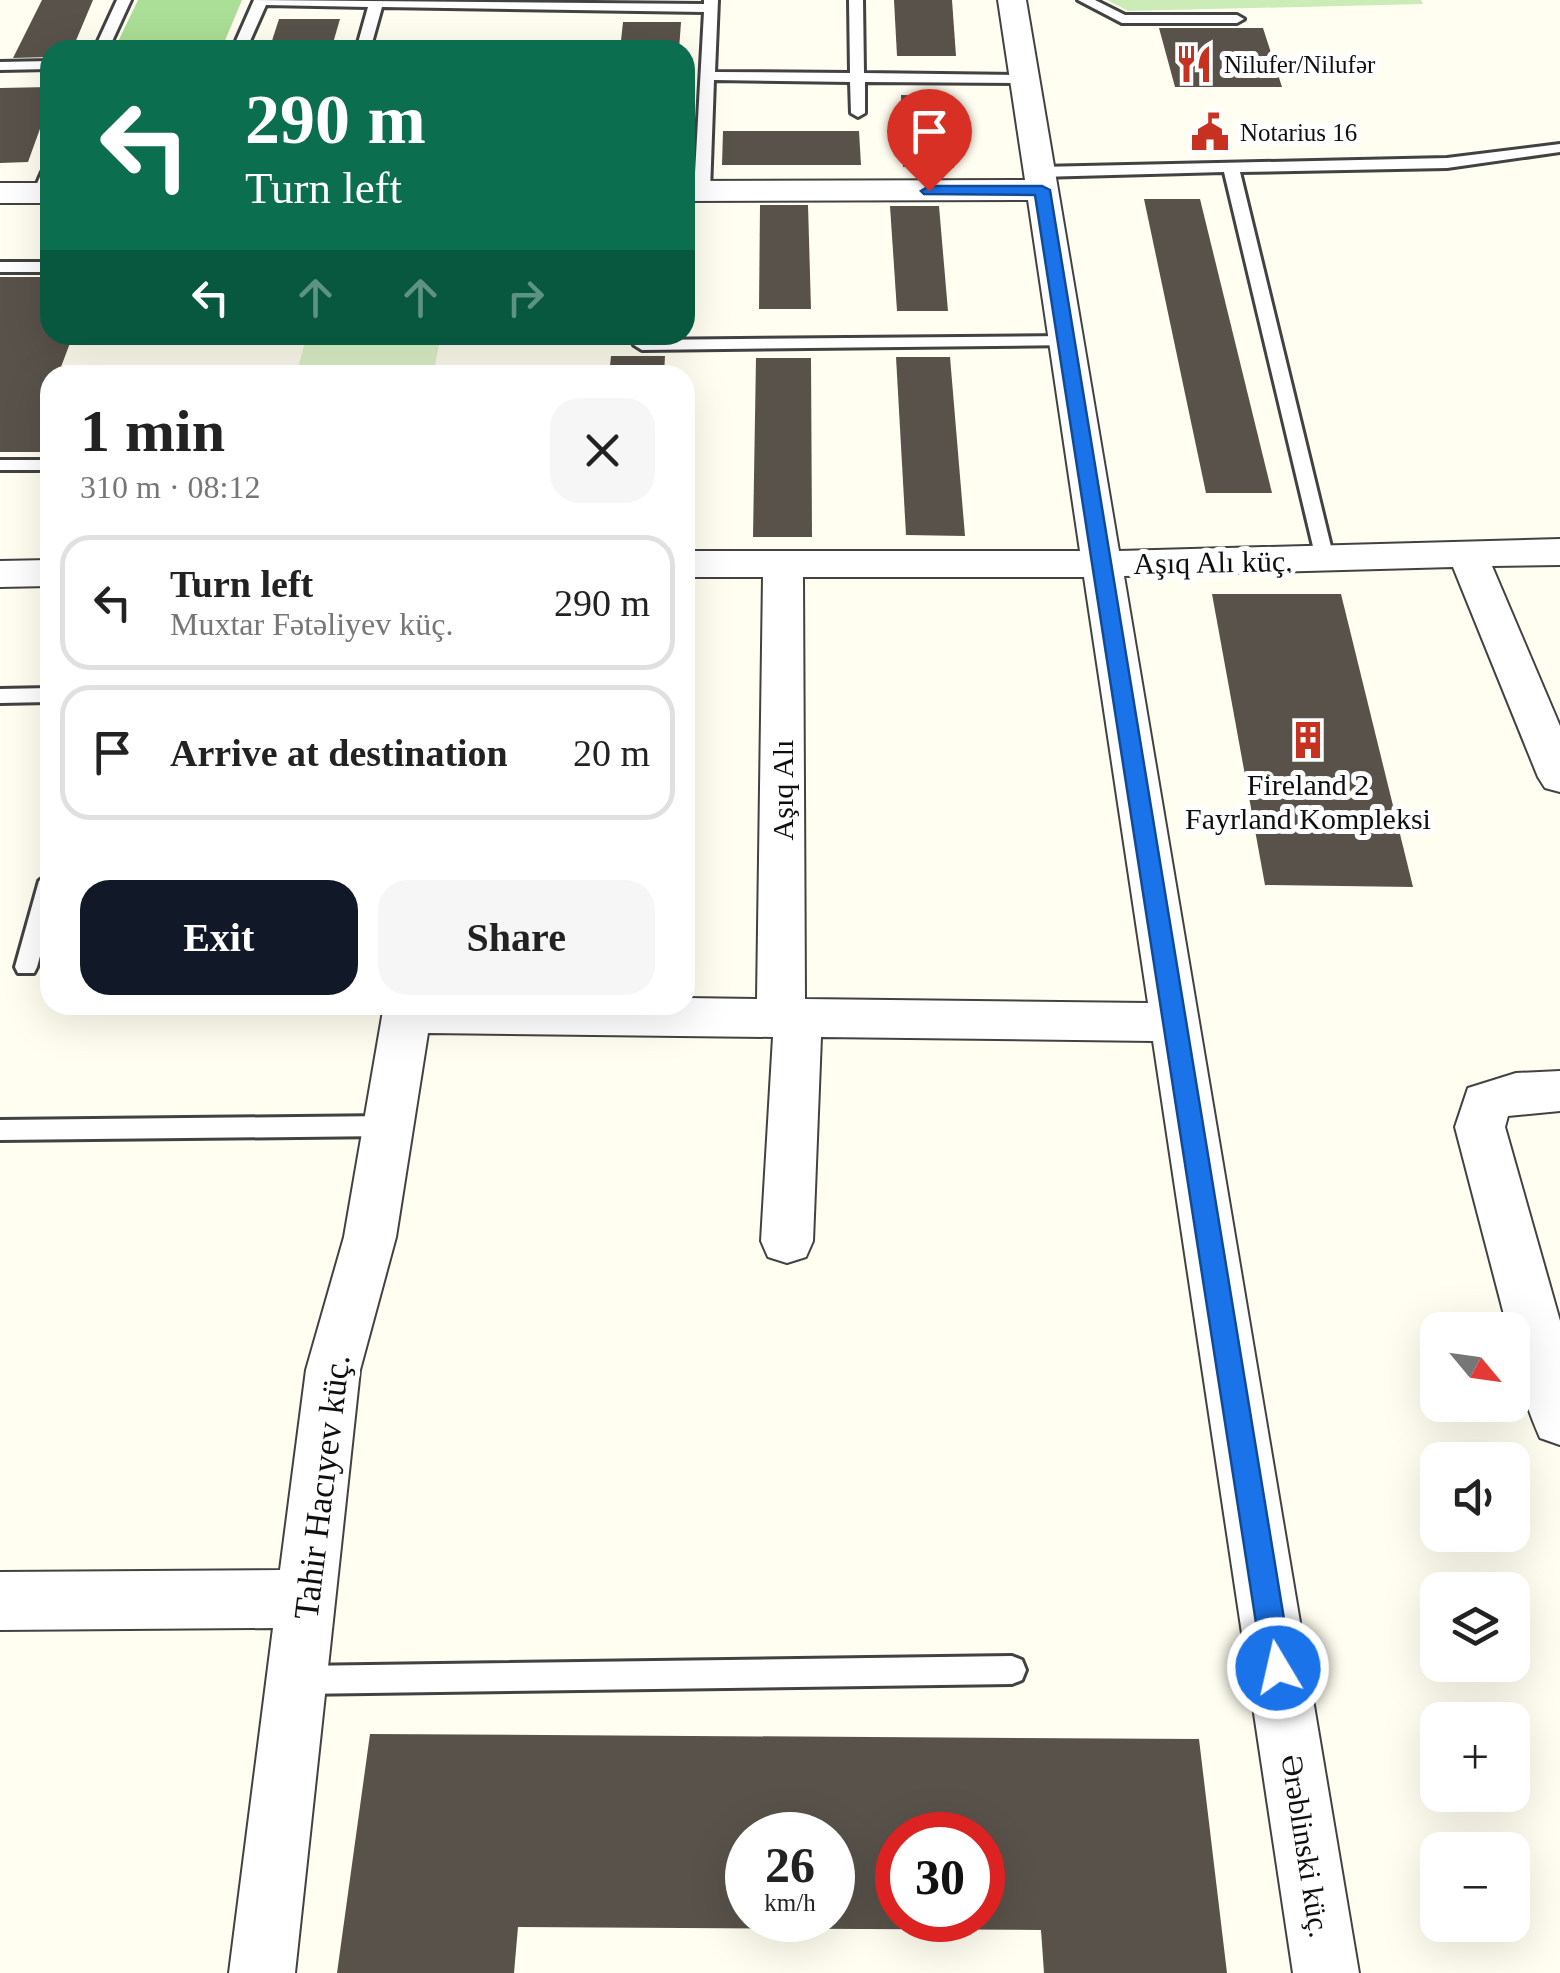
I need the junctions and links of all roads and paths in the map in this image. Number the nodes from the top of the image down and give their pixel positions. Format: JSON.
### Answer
{"nodes":[{"id":1,"x":124,"y":0,"type":"edge"},
{"id":2,"x":260,"y":0,"type":"edge"},
{"id":3,"x":856,"y":0,"type":"edge"},
{"id":4,"x":1012,"y":0,"type":"edge"},
{"id":5,"x":1085,"y":0,"type":"edge"},
{"id":6,"x":376,"y":2,"type":"junction"},
{"id":7,"x":579,"y":3,"type":"edge"},
{"id":8,"x":711,"y":4,"type":"edge"},
{"id":9,"x":1237,"y":19,"type":"dead end"},
{"id":10,"x":106,"y":40,"type":"edge"},
{"id":11,"x":243,"y":40,"type":"edge"},
{"id":12,"x":365,"y":40,"type":"edge"},
{"id":13,"x":40,"y":65,"type":"edge"},
{"id":14,"x":0,"y":66,"type":"edge"},
{"id":15,"x":708,"y":76,"type":"junction"},
{"id":16,"x":856,"y":77,"type":"junction"},
{"id":17,"x":1024,"y":79,"type":"junction"},
{"id":18,"x":858,"y":113,"type":"dead end"},
{"id":19,"x":1560,"y":148,"type":"edge"},
{"id":20,"x":1232,"y":168,"type":"junction"},
{"id":21,"x":1041,"y":181,"type":"junction"},
{"id":22,"x":695,"y":184,"type":"edge"},
{"id":23,"x":40,"y":187,"type":"edge"},
{"id":24,"x":695,"y":192,"type":"edge"},
{"id":25,"x":0,"y":193,"type":"edge"},
{"id":26,"x":0,"y":267,"type":"edge"},
{"id":27,"x":40,"y":267,"type":"edge"},
{"id":28,"x":1066,"y":342,"type":"junction"},
{"id":29,"x":695,"y":345,"type":"edge"},
{"id":30,"x":40,"y":465,"type":"edge"},
{"id":31,"x":0,"y":466,"type":"edge"},
{"id":32,"x":1560,"y":552,"type":"edge"},
{"id":33,"x":1467,"y":554,"type":"junction"},
{"id":34,"x":1324,"y":559,"type":"junction"},
{"id":35,"x":783,"y":562,"type":"junction"},
{"id":36,"x":695,"y":564,"type":"edge"},
{"id":37,"x":1102,"y":564,"type":"junction"},
{"id":38,"x":40,"y":573,"type":"edge"},
{"id":39,"x":0,"y":574,"type":"edge"},
{"id":40,"x":40,"y":695,"type":"edge"},
{"id":41,"x":0,"y":696,"type":"edge"},
{"id":42,"x":1560,"y":777,"type":"edge"},
{"id":43,"x":40,"y":917,"type":"edge"},
{"id":44,"x":26,"y":967,"type":"dead end"},
{"id":45,"x":406,"y":1015,"type":"edge"},
{"id":46,"x":646,"y":1015,"type":"edge"},
{"id":47,"x":790,"y":1018,"type":"junction"},
{"id":48,"x":1175,"y":1022,"type":"junction"},
{"id":49,"x":1560,"y":1091,"type":"edge"},
{"id":50,"x":388,"y":1126,"type":"junction"},
{"id":51,"x":0,"y":1130,"type":"edge"},
{"id":52,"x":787,"y":1241,"type":"dead end"},
{"id":53,"x":1560,"y":1420,"type":"edge"},
{"id":54,"x":307,"y":1599,"type":"junction"},
{"id":55,"x":0,"y":1601,"type":"edge"},
{"id":56,"x":1012,"y":1670,"type":"dead end"},
{"id":57,"x":298,"y":1680,"type":"junction"},
{"id":58,"x":262,"y":1973,"type":"edge"},
{"id":59,"x":1326,"y":1973,"type":"edge"}],
"edges":[{"from":1,"to":10,"type":"lane"},
{"from":2,"to":6,"type":"lane"},
{"from":2,"to":11,"type":"lane"},
{"from":3,"to":16,"type":"lane"},
{"from":4,"to":17,"type":"street","name":"Ərəblinski küç."},
{"from":5,"to":9,"type":"lane"},
{"from":6,"to":7,"type":"lane"},
{"from":6,"to":12,"type":"lane"},
{"from":7,"to":8,"type":"lane"},
{"from":8,"to":15,"type":"lane"},
{"from":13,"to":14,"type":"lane"},
{"from":15,"to":16,"type":"lane"},
{"from":15,"to":22,"type":"lane"},
{"from":16,"to":17,"type":"lane"},
{"from":16,"to":18,"type":"lane"},
{"from":17,"to":21,"type":"street","name":"Ərəblinski küç."},
{"from":19,"to":20,"type":"lane"},
{"from":20,"to":21,"type":"lane"},
{"from":20,"to":34,"type":"lane"},
{"from":21,"to":24,"type":"street"},
{"from":21,"to":28,"type":"street","name":"Ərəblinski küç."},
{"from":23,"to":25,"type":"street"},
{"from":26,"to":27,"type":"lane"},
{"from":28,"to":29,"type":"lane"},
{"from":28,"to":37,"type":"street","name":"Ərəblinski küç."},
{"from":30,"to":31,"type":"lane"},
{"from":32,"to":33,"type":"street","name":"Aşıq Alı küç."},
{"from":33,"to":34,"type":"street","name":"Aşıq Alı küç."},
{"from":33,"to":42,"type":"street"},
{"from":34,"to":37,"type":"street","name":"Aşıq Alı küç."},
{"from":35,"to":36,"type":"street","name":"Aşıq Alı küç."},
{"from":35,"to":37,"type":"street","name":"Aşıq Alı küç."},
{"from":35,"to":47,"type":"street","name":"Aşıq Alı"},
{"from":37,"to":48,"type":"street","name":"Ərəblinski küç."},
{"from":38,"to":39,"type":"street"},
{"from":40,"to":41,"type":"lane"},
{"from":43,"to":44,"type":"lane"},
{"from":45,"to":50,"type":"street","name":"Tahir Hacıyev küç."},
{"from":46,"to":47,"type":"street"},
{"from":47,"to":48,"type":"street"},
{"from":47,"to":52,"type":"street","name":"Aşıq Alı"},
{"from":48,"to":59,"type":"street","name":"Ərəblinski küç."},
{"from":49,"to":53,"type":"street"},
{"from":50,"to":51,"type":"lane"},
{"from":50,"to":54,"type":"street","name":"Tahir Hacıyev küç."},
{"from":54,"to":55,"type":"street"},
{"from":54,"to":57,"type":"street","name":"Tahir Hacıyev küç."},
{"from":56,"to":57,"type":"lane"},
{"from":57,"to":58,"type":"street","name":"Tahir Hacıyev küç."}]}
